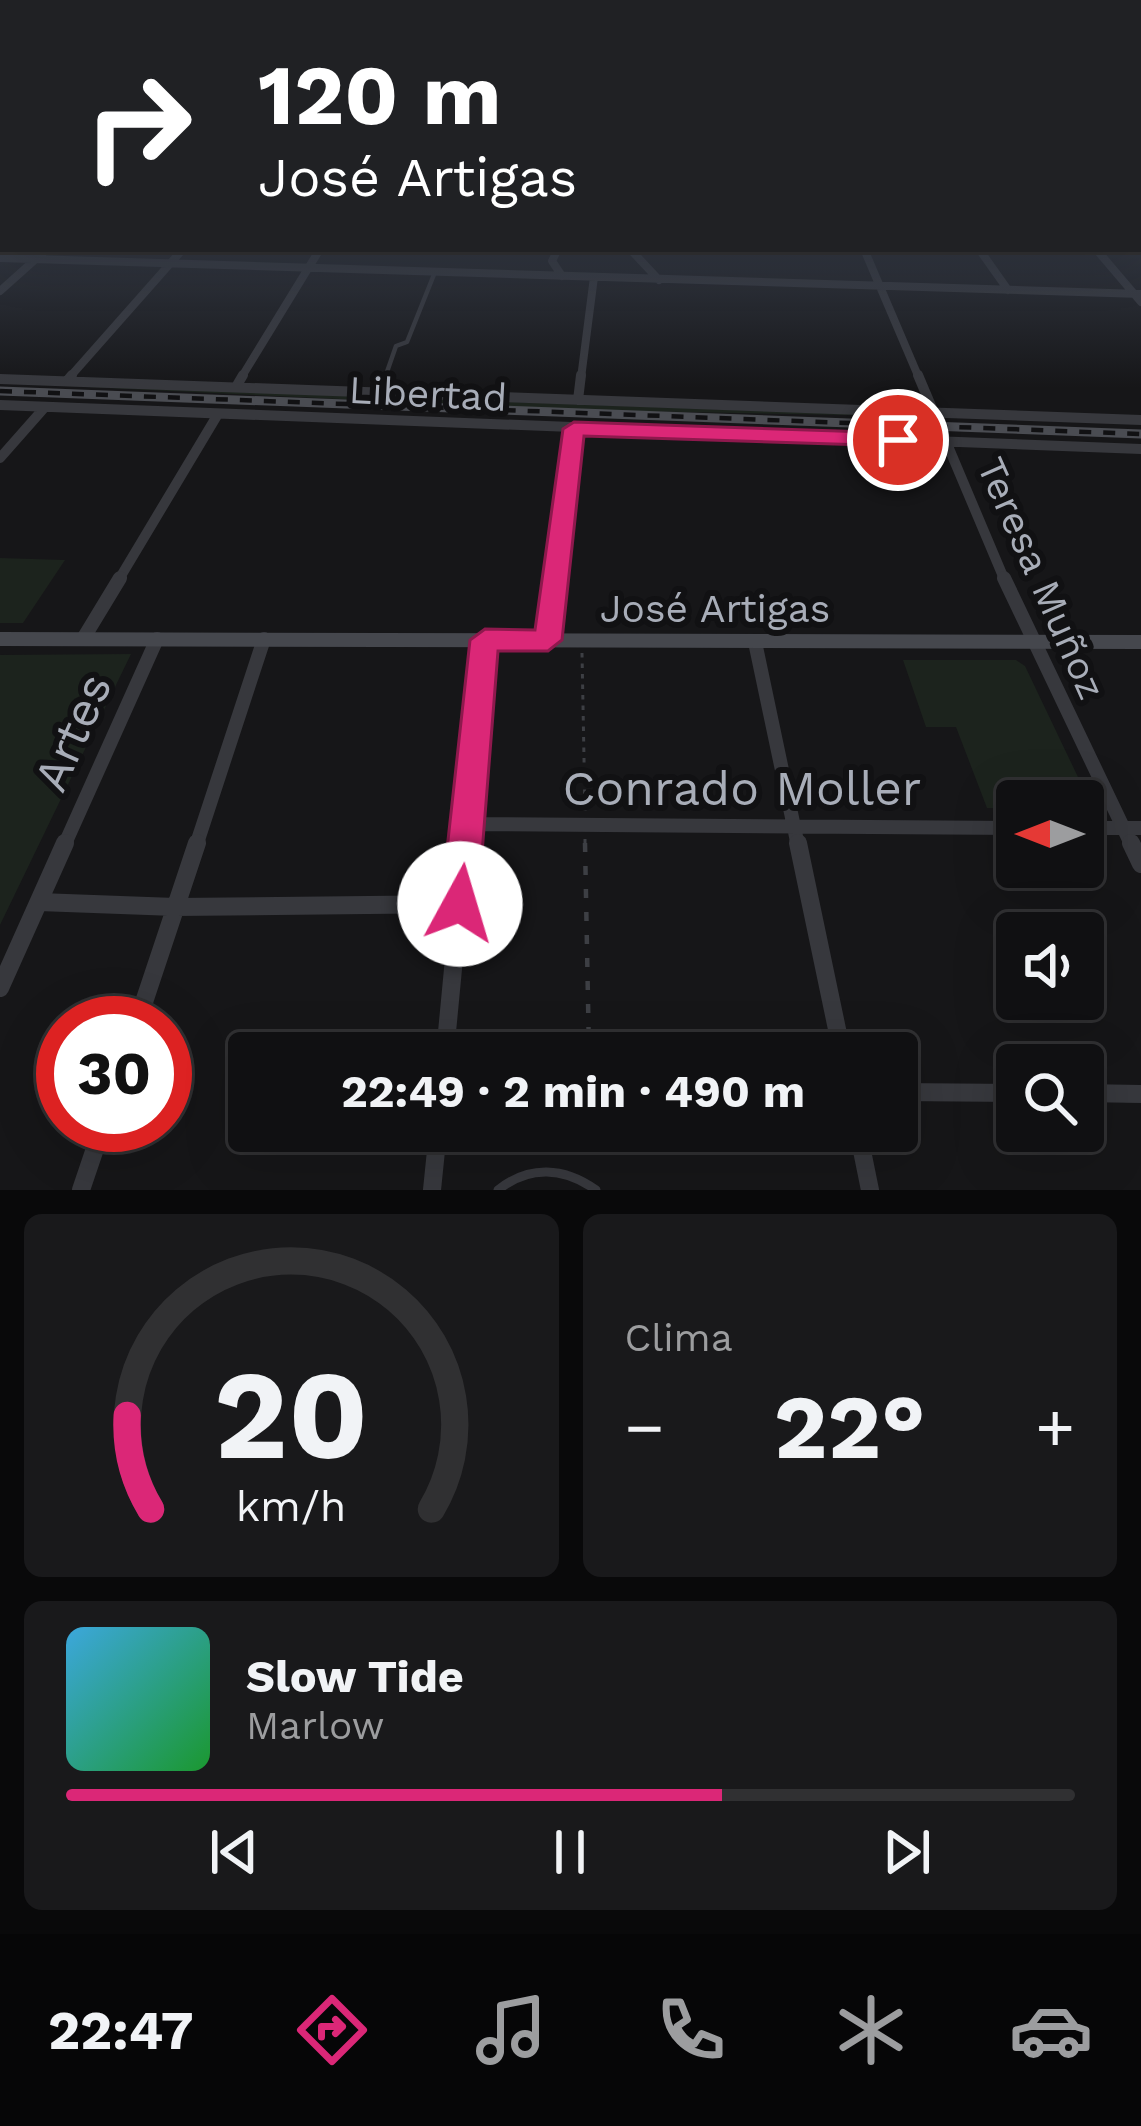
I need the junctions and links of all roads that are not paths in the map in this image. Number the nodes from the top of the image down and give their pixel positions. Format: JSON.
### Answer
{"nodes":[{"id":1,"x":159,"y":277,"type":"edge"},
{"id":2,"x":303,"y":277,"type":"edge"},
{"id":3,"x":433,"y":277,"type":"edge"},
{"id":4,"x":571,"y":277,"type":"edge"},
{"id":5,"x":656,"y":277,"type":"edge"},
{"id":6,"x":877,"y":277,"type":"edge"},
{"id":7,"x":998,"y":277,"type":"edge"},
{"id":8,"x":594,"y":278,"type":"junction"},
{"id":9,"x":659,"y":280,"type":"junction"},
{"id":10,"x":881,"y":286,"type":"junction"},
{"id":11,"x":1008,"y":290,"type":"junction"},
{"id":12,"x":1138,"y":297,"type":"edge"},
{"id":13,"x":0,"y":379,"type":"edge"},
{"id":14,"x":67,"y":381,"type":"junction"},
{"id":15,"x":236,"y":387,"type":"junction"},
{"id":16,"x":380,"y":392,"type":"junction"},
{"id":17,"x":578,"y":400,"type":"junction"},
{"id":18,"x":0,"y":405,"type":"edge"},
{"id":19,"x":44,"y":406,"type":"junction"},
{"id":20,"x":932,"y":412,"type":"junction"},
{"id":21,"x":218,"y":414,"type":"junction"},
{"id":22,"x":1141,"y":420,"type":"edge"},
{"id":23,"x":574,"y":429,"type":"junction"},
{"id":24,"x":944,"y":441,"type":"junction"},
{"id":25,"x":1141,"y":449,"type":"edge"},
{"id":26,"x":0,"y":458,"type":"edge"},
{"id":27,"x":82,"y":638,"type":"junction"},
{"id":28,"x":157,"y":638,"type":"junction"},
{"id":29,"x":0,"y":639,"type":"edge"},
{"id":30,"x":264,"y":639,"type":"junction"},
{"id":31,"x":485,"y":640,"type":"junction"},
{"id":32,"x":548,"y":640,"type":"junction"},
{"id":33,"x":755,"y":641,"type":"junction"},
{"id":34,"x":1031,"y":641,"type":"junction"},
{"id":35,"x":1141,"y":641,"type":"edge"},
{"id":36,"x":468,"y":824,"type":"junction"},
{"id":37,"x":794,"y":827,"type":"junction"},
{"id":38,"x":996,"y":828,"type":"edge"},
{"id":39,"x":1104,"y":828,"type":"edge"},
{"id":40,"x":1123,"y":828,"type":"junction"},
{"id":41,"x":1141,"y":828,"type":"edge"},
{"id":42,"x":1141,"y":864,"type":"edge"},
{"id":43,"x":39,"y":902,"type":"junction"},
{"id":44,"x":460,"y":904,"type":"junction"},
{"id":45,"x":175,"y":907,"type":"junction"},
{"id":46,"x":0,"y":988,"type":"edge"},
{"id":47,"x":145,"y":996,"type":"edge"},
{"id":48,"x":447,"y":1032,"type":"edge"},
{"id":49,"x":838,"y":1032,"type":"edge"},
{"id":50,"x":918,"y":1092,"type":"edge"},
{"id":51,"x":996,"y":1093,"type":"edge"},
{"id":52,"x":1104,"y":1094,"type":"edge"},
{"id":53,"x":1141,"y":1094,"type":"edge"},
{"id":54,"x":94,"y":1152,"type":"edge"},
{"id":55,"x":436,"y":1152,"type":"edge"},
{"id":56,"x":862,"y":1152,"type":"edge"},
{"id":57,"x":81,"y":1190,"type":"edge"},
{"id":58,"x":433,"y":1190,"type":"edge"},
{"id":59,"x":498,"y":1190,"type":"edge"},
{"id":60,"x":596,"y":1190,"type":"edge"},
{"id":61,"x":870,"y":1190,"type":"edge"}],
"edges":[{"from":1,"to":14,"type":"street"},
{"from":2,"to":15,"type":"street"},
{"from":3,"to":16,"type":"lane"},
{"from":4,"to":8,"type":"street"},
{"from":5,"to":9,"type":"street"},
{"from":6,"to":10,"type":"street","name":"Teresa Muñoz"},
{"from":7,"to":11,"type":"street"},
{"from":8,"to":9,"type":"street"},
{"from":8,"to":17,"type":"street"},
{"from":9,"to":10,"type":"street"},
{"from":10,"to":11,"type":"street"},
{"from":10,"to":20,"type":"street","name":"Teresa Muñoz"},
{"from":11,"to":12,"type":"street"},
{"from":13,"to":14,"type":"street"},
{"from":14,"to":15,"type":"street"},
{"from":15,"to":16,"type":"street"},
{"from":16,"to":17,"type":"street"},
{"from":17,"to":20,"type":"street"},
{"from":18,"to":19,"type":"street","name":"Libertad"},
{"from":19,"to":21,"type":"street","name":"Libertad"},
{"from":19,"to":26,"type":"street"},
{"from":20,"to":22,"type":"street"},
{"from":20,"to":24,"type":"street","name":"Teresa Muñoz"},
{"from":21,"to":23,"type":"street","name":"Libertad"},
{"from":21,"to":27,"type":"street"},
{"from":23,"to":24,"type":"street","name":"Libertad"},
{"from":23,"to":32,"type":"street"},
{"from":24,"to":25,"type":"street","name":"Libertad"},
{"from":24,"to":34,"type":"street","name":"Teresa Muñoz"},
{"from":27,"to":28,"type":"street","name":"José Artigas"},
{"from":27,"to":29,"type":"street","name":"José Artigas"},
{"from":28,"to":30,"type":"street","name":"José Artigas"},
{"from":28,"to":43,"type":"street","name":"Artes"},
{"from":30,"to":31,"type":"street","name":"José Artigas"},
{"from":30,"to":45,"type":"street"},
{"from":31,"to":32,"type":"street","name":"José Artigas"},
{"from":31,"to":36,"type":"street"},
{"from":32,"to":33,"type":"street","name":"José Artigas"},
{"from":33,"to":34,"type":"street","name":"José Artigas"},
{"from":33,"to":37,"type":"street"},
{"from":34,"to":35,"type":"street","name":"José Artigas"},
{"from":34,"to":40,"type":"street","name":"Teresa Muñoz"},
{"from":36,"to":37,"type":"street","name":"Conrado Moller"},
{"from":36,"to":44,"type":"street"},
{"from":37,"to":38,"type":"street","name":"Conrado Moller"},
{"from":37,"to":49,"type":"street"},
{"from":39,"to":40,"type":"street"},
{"from":40,"to":41,"type":"street"},
{"from":40,"to":42,"type":"street","name":"Teresa Muñoz"},
{"from":43,"to":45,"type":"street"},
{"from":43,"to":46,"type":"street","name":"Artes"},
{"from":44,"to":45,"type":"street"},
{"from":44,"to":48,"type":"street"},
{"from":45,"to":47,"type":"street"},
{"from":50,"to":51,"type":"street"},
{"from":52,"to":53,"type":"street"},
{"from":54,"to":57,"type":"street"},
{"from":55,"to":58,"type":"street"},
{"from":56,"to":61,"type":"street"},
{"from":59,"to":60,"type":"lane"}]}
